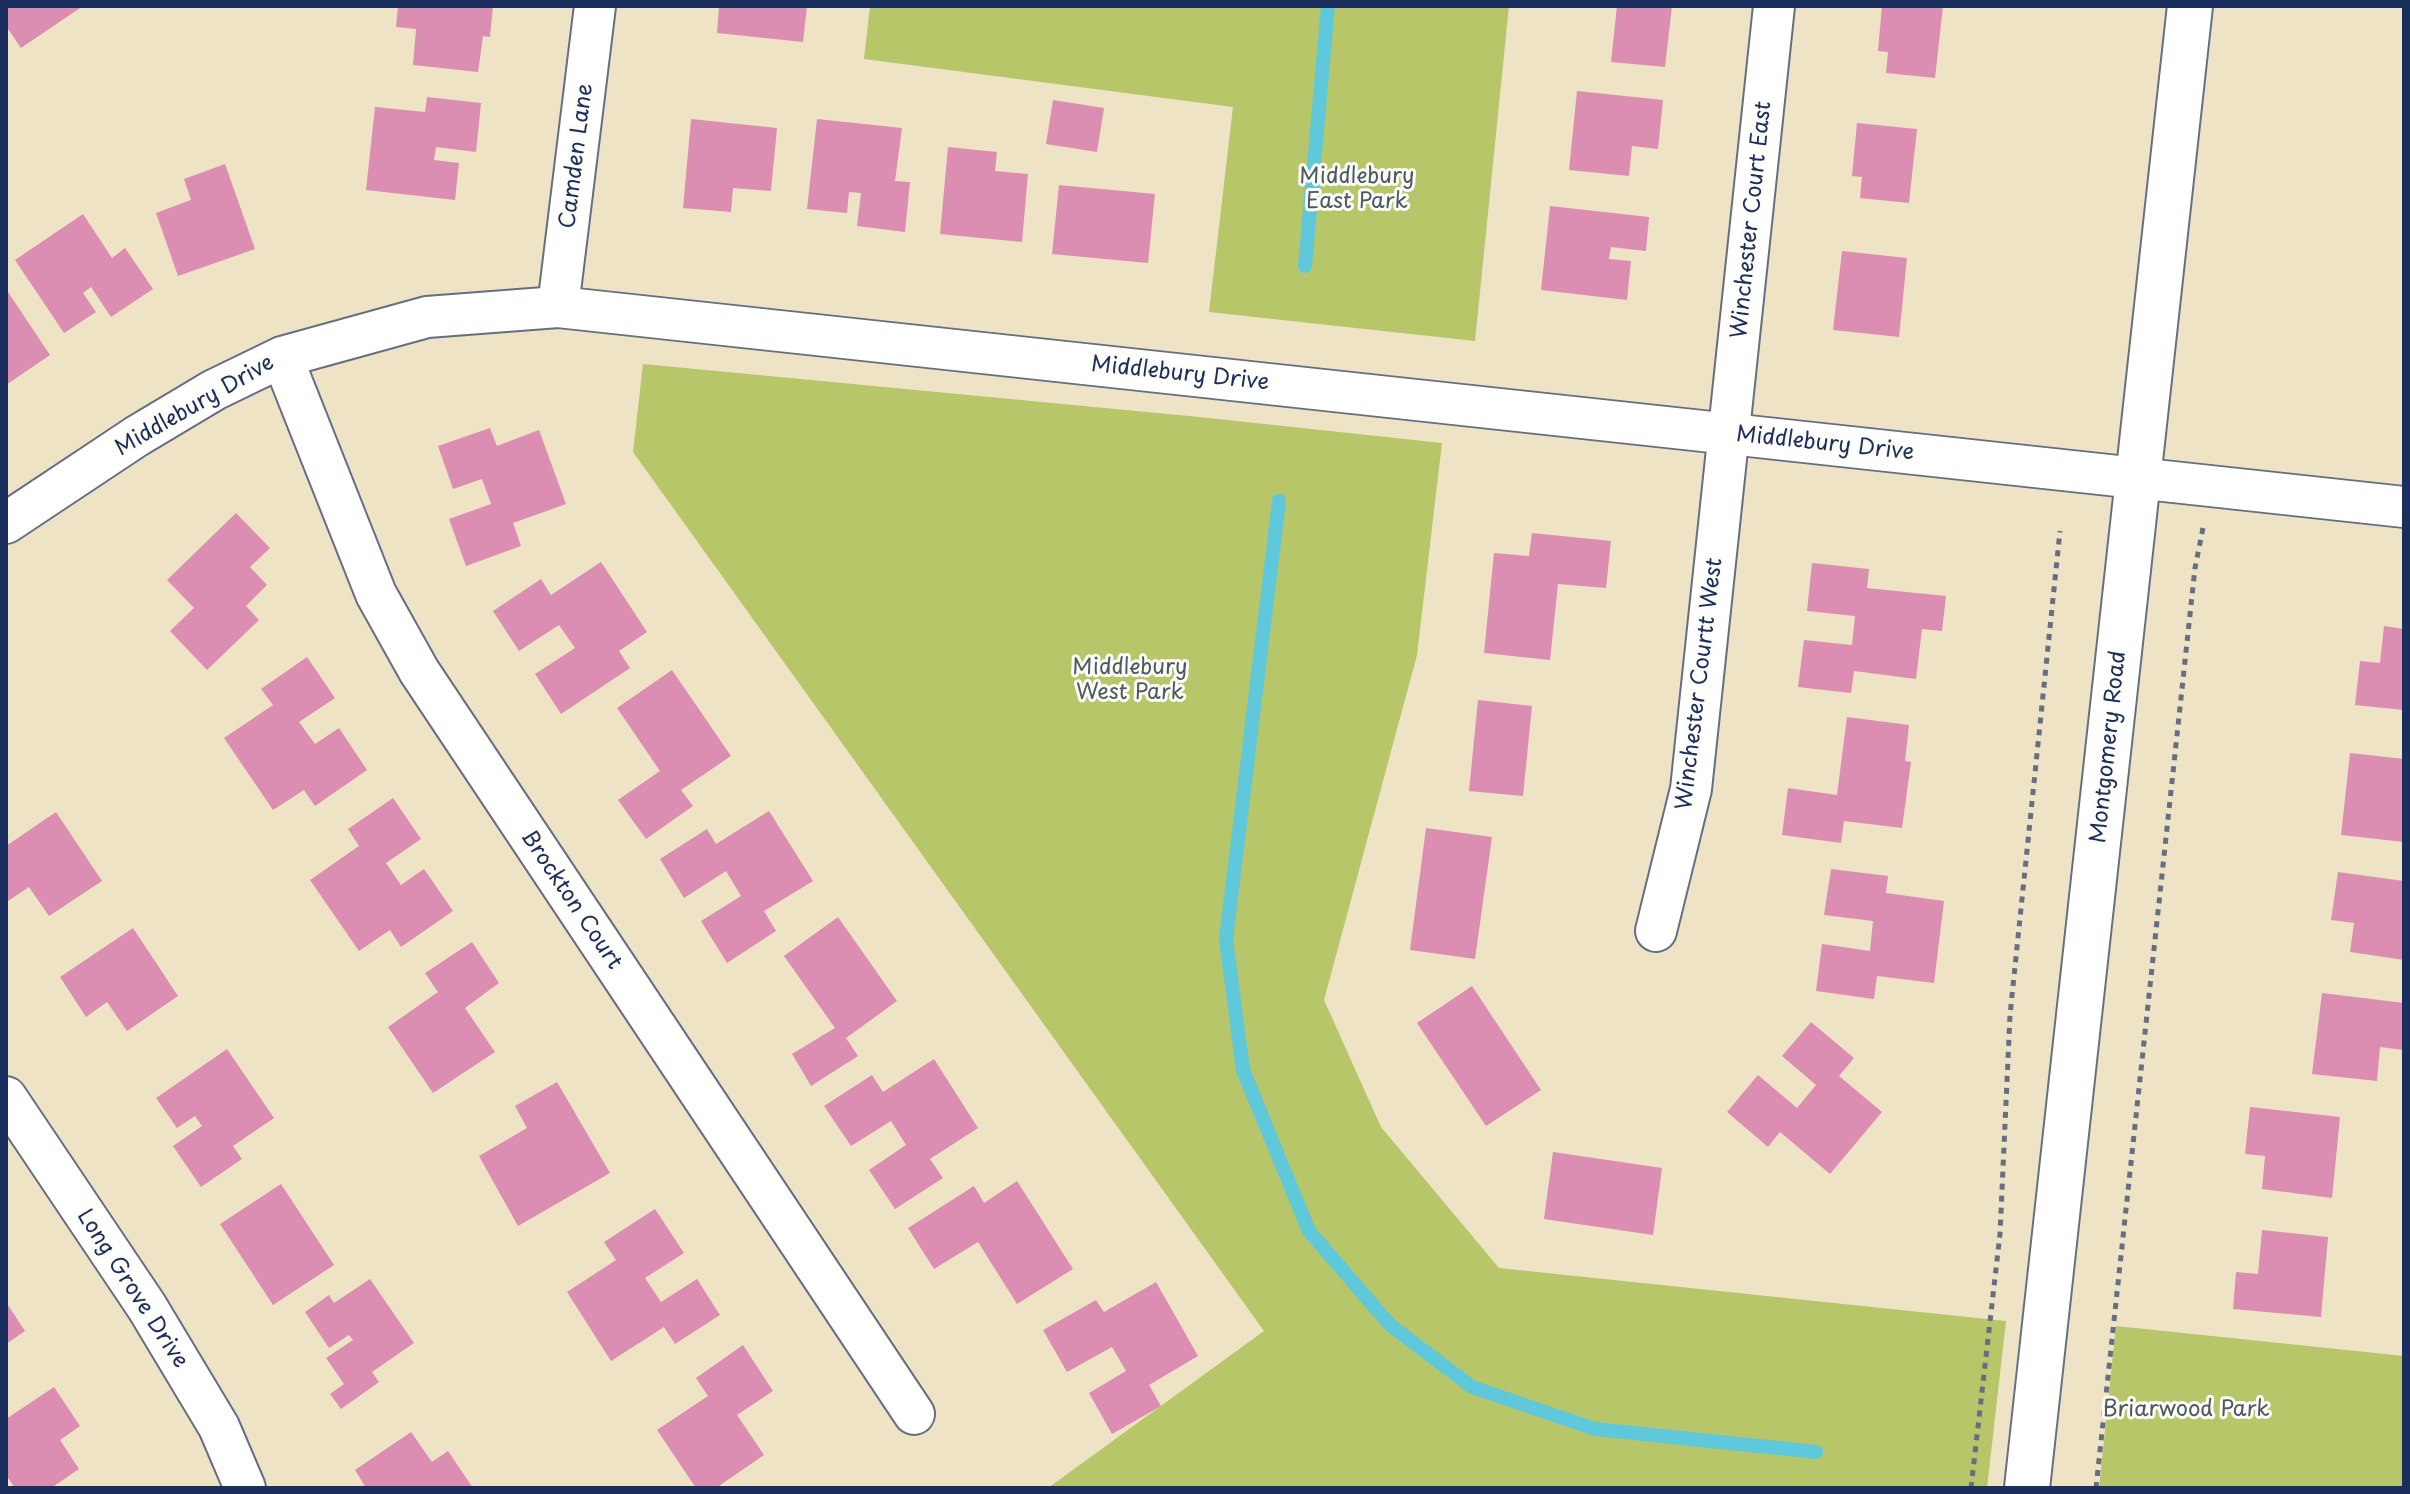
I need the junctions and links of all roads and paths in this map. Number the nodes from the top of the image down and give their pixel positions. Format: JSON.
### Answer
{"nodes":[{"id":1,"x":595,"y":6,"type":"edge"},
{"id":2,"x":1774,"y":6,"type":"edge"},
{"id":3,"x":2190,"y":6,"type":"edge"},
{"id":4,"x":558,"y":307,"type":"junction"},
{"id":5,"x":282,"y":357,"type":"junction"},
{"id":6,"x":1729,"y":434,"type":"junction"},
{"id":7,"x":2139,"y":478,"type":"junction"},
{"id":8,"x":2404,"y":507,"type":"edge"},
{"id":9,"x":6,"y":523,"type":"edge"},
{"id":10,"x":2203,"y":527,"type":"dead end"},
{"id":11,"x":2060,"y":531,"type":"dead end"},
{"id":12,"x":1656,"y":931,"type":"dead end"},
{"id":13,"x":6,"y":1097,"type":"edge"},
{"id":14,"x":914,"y":1414,"type":"dead end"},
{"id":15,"x":245,"y":1488,"type":"edge"},
{"id":16,"x":1971,"y":1488,"type":"edge"},
{"id":17,"x":2027,"y":1488,"type":"edge"},
{"id":18,"x":2096,"y":1488,"type":"edge"}],
"edges":[{"from":1,"to":4,"type":"street","name":"Camden Lane"},
{"from":2,"to":6,"type":"street","name":"Winchester Court East"},
{"from":3,"to":7,"type":"street","name":"Montgomery Road"},
{"from":4,"to":5,"type":"street","name":"Middlebury Drive"},
{"from":4,"to":6,"type":"street","name":"Middlebury Drive"},
{"from":5,"to":9,"type":"street","name":"Middlebury Drive"},
{"from":5,"to":14,"type":"street","name":"Brockton Court"},
{"from":6,"to":7,"type":"street","name":"Middlebury Drive"},
{"from":6,"to":12,"type":"street","name":"Winchester Courtt West"},
{"from":7,"to":8,"type":"street","name":"Middlebury Drive"},
{"from":7,"to":17,"type":"street","name":"Montgomery Road"},
{"from":10,"to":18,"type":"path"},
{"from":11,"to":16,"type":"path"},
{"from":13,"to":15,"type":"street","name":"Long Grove Drive"}]}
